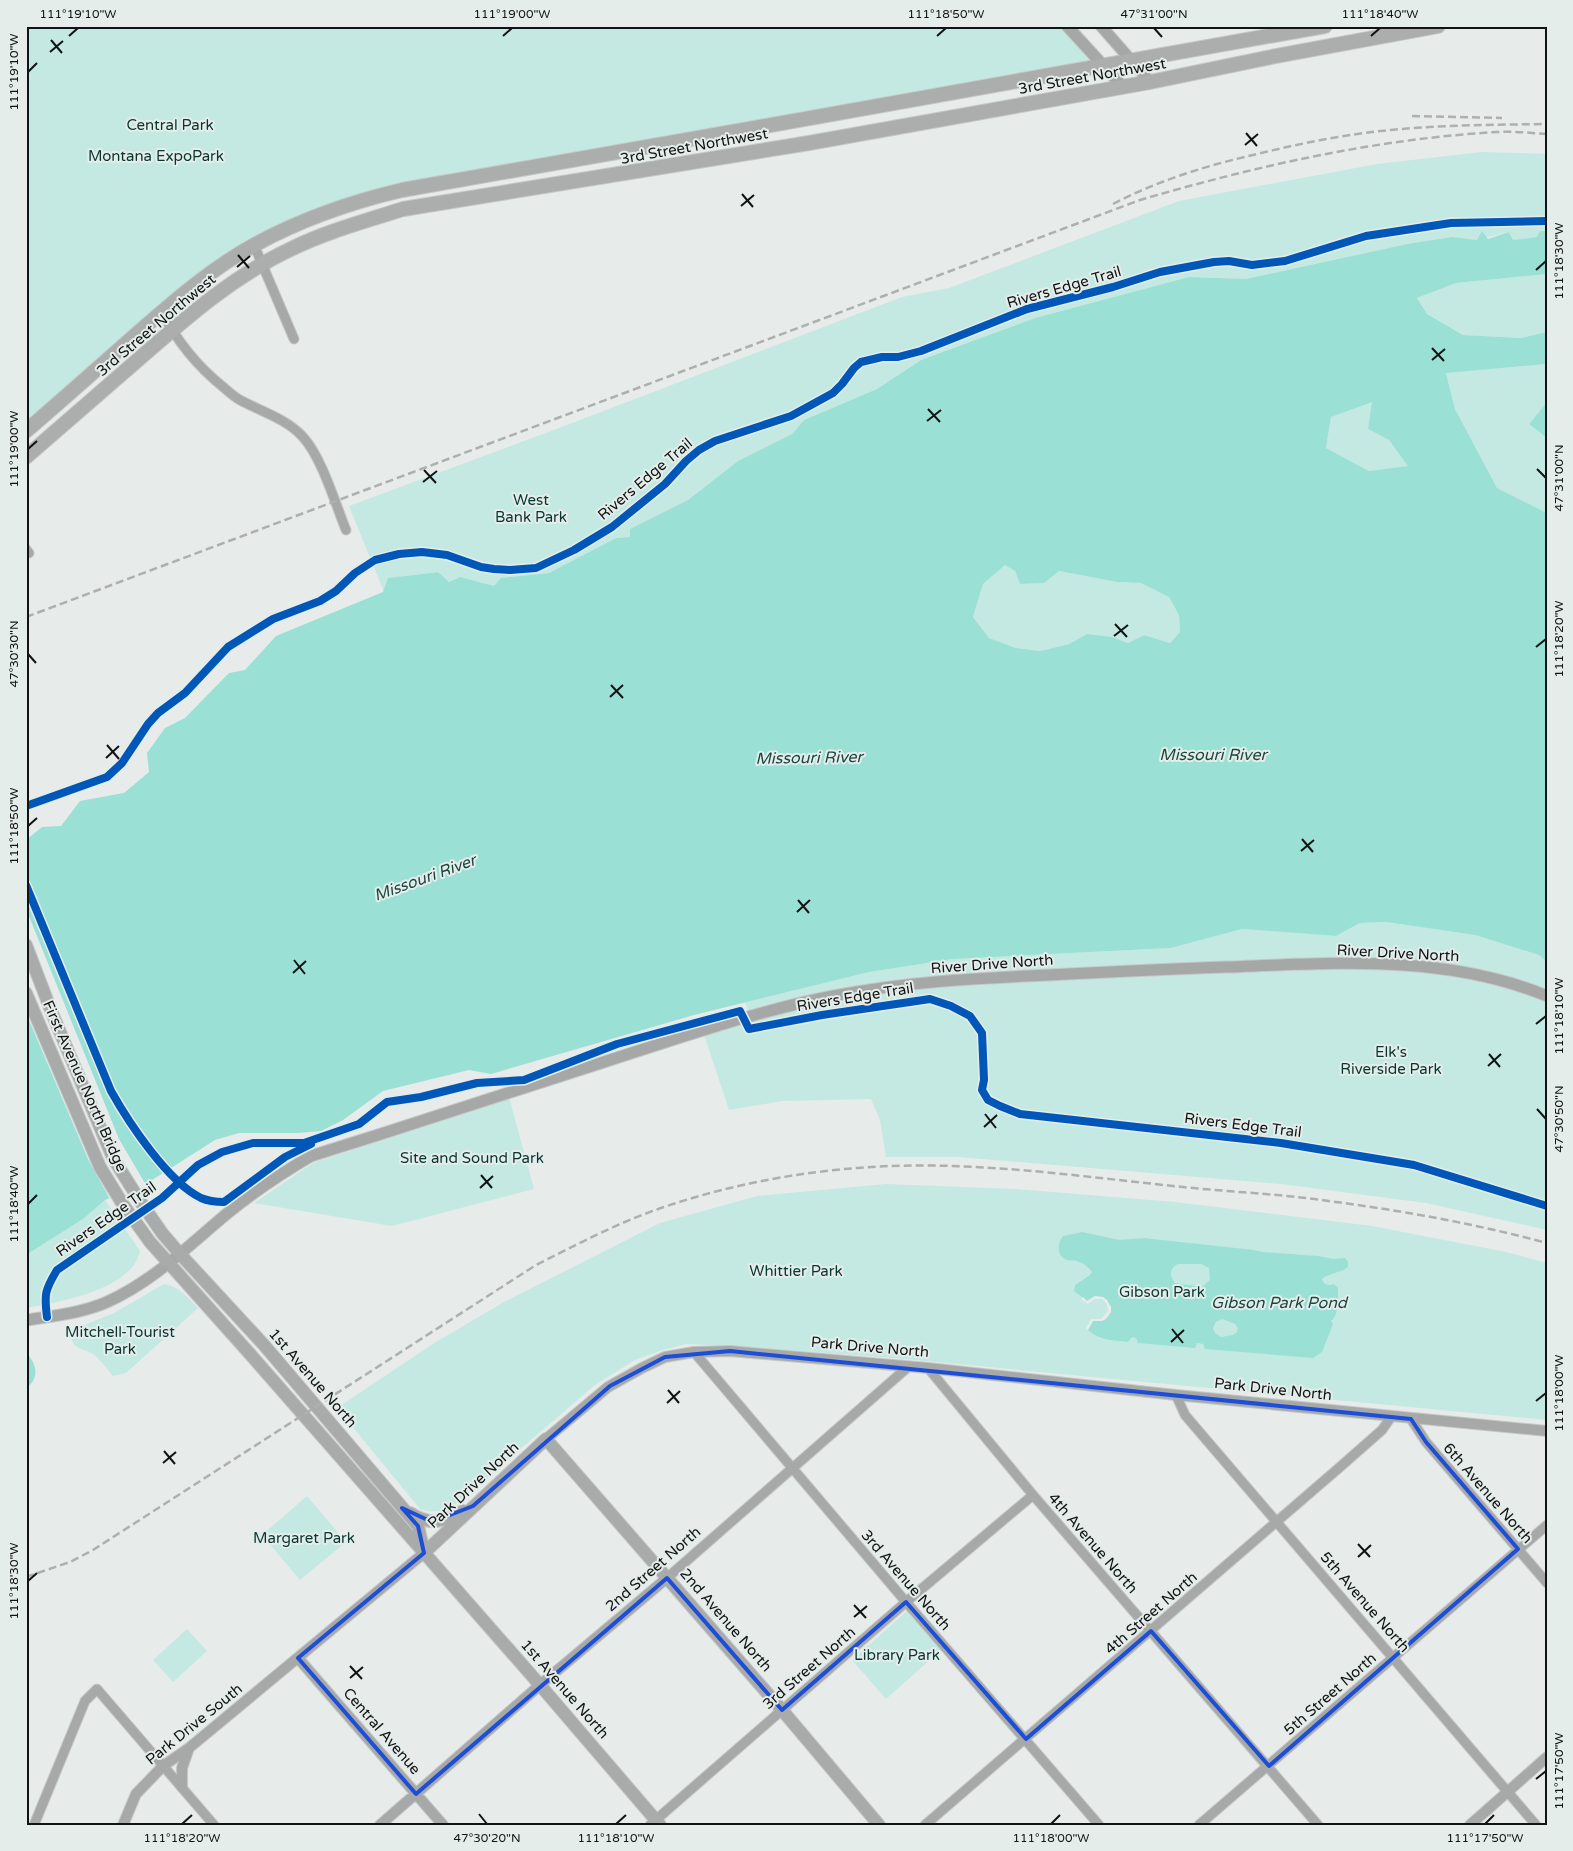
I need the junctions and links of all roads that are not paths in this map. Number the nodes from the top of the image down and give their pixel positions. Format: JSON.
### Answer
{"nodes":[{"id":1,"x":1067,"y":26,"type":"edge"},
{"id":2,"x":1100,"y":26,"type":"edge"},
{"id":3,"x":1325,"y":26,"type":"edge"},
{"id":4,"x":1438,"y":26,"type":"edge"},
{"id":5,"x":1132,"y":60,"type":"junction"},
{"id":6,"x":1101,"y":64,"type":"junction"},
{"id":7,"x":1150,"y":82,"type":"junction"},
{"id":8,"x":1123,"y":87,"type":"junction"},
{"id":9,"x":254,"y":245,"type":"junction"},
{"id":10,"x":262,"y":264,"type":"junction"},
{"id":11,"x":162,"y":312,"type":"junction"},
{"id":12,"x":172,"y":330,"type":"junction"},
{"id":13,"x":294,"y":339,"type":"dead end"},
{"id":14,"x":26,"y":431,"type":"edge"},
{"id":15,"x":26,"y":457,"type":"edge"},
{"id":16,"x":346,"y":530,"type":"dead end"},
{"id":17,"x":26,"y":945,"type":"edge"},
{"id":18,"x":26,"y":992,"type":"edge"},
{"id":19,"x":1547,"y":996,"type":"edge"},
{"id":20,"x":162,"y":1233,"type":"joint"},
{"id":21,"x":150,"y":1242,"type":"joint"},
{"id":22,"x":180,"y":1254,"type":"junction"},
{"id":23,"x":168,"y":1264,"type":"junction"},
{"id":24,"x":26,"y":1320,"type":"edge"},
{"id":25,"x":694,"y":1352,"type":"junction"},
{"id":26,"x":908,"y":1367,"type":"junction"},
{"id":27,"x":928,"y":1368,"type":"junction"},
{"id":28,"x":1176,"y":1395,"type":"junction"},
{"id":29,"x":1391,"y":1417,"type":"junction"},
{"id":30,"x":1411,"y":1419,"type":"junction"},
{"id":31,"x":1547,"y":1431,"type":"edge"},
{"id":32,"x":546,"y":1439,"type":"junction"},
{"id":33,"x":792,"y":1469,"type":"junction"},
{"id":34,"x":1033,"y":1495,"type":"junction"},
{"id":35,"x":474,"y":1506,"type":"junction"},
{"id":36,"x":402,"y":1508,"type":"junction"},
{"id":37,"x":1278,"y":1521,"type":"junction"},
{"id":38,"x":1547,"y":1525,"type":"edge"},
{"id":39,"x":1518,"y":1549,"type":"junction"},
{"id":40,"x":424,"y":1553,"type":"junction"},
{"id":41,"x":667,"y":1578,"type":"junction"},
{"id":42,"x":1547,"y":1583,"type":"edge"},
{"id":43,"x":906,"y":1602,"type":"junction"},
{"id":44,"x":1151,"y":1631,"type":"junction"},
{"id":45,"x":1393,"y":1656,"type":"junction"},
{"id":46,"x":298,"y":1658,"type":"junction"},
{"id":47,"x":540,"y":1685,"type":"junction"},
{"id":48,"x":782,"y":1710,"type":"junction"},
{"id":49,"x":1026,"y":1739,"type":"junction"},
{"id":50,"x":189,"y":1748,"type":"junction"},
{"id":51,"x":1547,"y":1757,"type":"edge"},
{"id":52,"x":163,"y":1766,"type":"junction"},
{"id":53,"x":1269,"y":1766,"type":"junction"},
{"id":54,"x":182,"y":1787,"type":"junction"},
{"id":55,"x":1507,"y":1792,"type":"junction"},
{"id":56,"x":416,"y":1794,"type":"junction"},
{"id":57,"x":655,"y":1823,"type":"edge"},
{"id":58,"x":34,"y":1825,"type":"edge"},
{"id":59,"x":123,"y":1825,"type":"edge"},
{"id":60,"x":214,"y":1825,"type":"edge"},
{"id":61,"x":380,"y":1825,"type":"edge"},
{"id":62,"x":443,"y":1825,"type":"edge"},
{"id":63,"x":879,"y":1825,"type":"edge"},
{"id":64,"x":925,"y":1825,"type":"edge"},
{"id":65,"x":1099,"y":1825,"type":"edge"},
{"id":66,"x":1199,"y":1825,"type":"edge"},
{"id":67,"x":1318,"y":1825,"type":"edge"},
{"id":68,"x":1470,"y":1825,"type":"edge"},
{"id":69,"x":1536,"y":1825,"type":"edge"}],
"edges":[{"from":1,"to":6,"type":"main road"},
{"from":2,"to":5,"type":"main road"},
{"from":3,"to":5,"type":"highway","name":"3rd Street Northwest"},
{"from":4,"to":7,"type":"highway","name":"3rd Street Northwest"},
{"from":5,"to":6,"type":"highway","name":"3rd Street Northwest"},
{"from":5,"to":7,"type":"main road"},
{"from":6,"to":8,"type":"main road"},
{"from":6,"to":9,"type":"highway","name":"3rd Street Northwest"},
{"from":7,"to":8,"type":"highway","name":"3rd Street Northwest"},
{"from":8,"to":10,"type":"highway","name":"3rd Street Northwest"},
{"from":9,"to":10,"type":"street"},
{"from":9,"to":11,"type":"highway","name":"3rd Street Northwest"},
{"from":10,"to":12,"type":"highway","name":"3rd Street Northwest"},
{"from":10,"to":13,"type":"street"},
{"from":11,"to":12,"type":"street"},
{"from":11,"to":14,"type":"highway","name":"3rd Street Northwest"},
{"from":12,"to":15,"type":"highway","name":"3rd Street Northwest"},
{"from":12,"to":16,"type":"street"},
{"from":17,"to":20,"type":"main road","name":"First Avenue North Bridge"},
{"from":18,"to":21,"type":"main road","name":"First Avenue North Bridge"},
{"from":19,"to":22,"type":"main road","name":"River Drive North"},
{"from":20,"to":22,"type":"main road","name":"1st Avenue North"},
{"from":21,"to":23,"type":"main road","name":"1st Avenue North"},
{"from":22,"to":23,"type":"main road","name":"River Drive North"},
{"from":22,"to":36,"type":"main road","name":"1st Avenue North"},
{"from":23,"to":24,"type":"main road","name":"River Drive North"},
{"from":23,"to":40,"type":"main road","name":"1st Avenue North"},
{"from":25,"to":26,"type":"street","name":"Park Drive North"},
{"from":25,"to":32,"type":"street","name":"Park Drive North"},
{"from":25,"to":33,"type":"street","name":"3rd Avenue North"},
{"from":26,"to":27,"type":"street","name":"Park Drive North"},
{"from":26,"to":33,"type":"street","name":"2nd Street North"},
{"from":27,"to":28,"type":"street","name":"Park Drive North"},
{"from":27,"to":34,"type":"street","name":"4th Avenue North"},
{"from":28,"to":29,"type":"street","name":"Park Drive North"},
{"from":28,"to":37,"type":"street","name":"5th Avenue North"},
{"from":29,"to":30,"type":"street","name":"Park Drive North"},
{"from":29,"to":37,"type":"street","name":"4th Street North"},
{"from":30,"to":31,"type":"street","name":"Park Drive North"},
{"from":30,"to":39,"type":"street","name":"6th Avenue North"},
{"from":32,"to":35,"type":"main road","name":"Park Drive North"},
{"from":32,"to":41,"type":"main road","name":"2nd Avenue North"},
{"from":33,"to":41,"type":"street","name":"2nd Street North"},
{"from":33,"to":43,"type":"street","name":"3rd Avenue North"},
{"from":34,"to":43,"type":"street","name":"3rd Street North"},
{"from":34,"to":44,"type":"street","name":"4th Avenue North"},
{"from":35,"to":36,"type":"main road"},
{"from":35,"to":40,"type":"main road","name":"Park Drive North"},
{"from":36,"to":40,"type":"main road","name":"1st Avenue North"},
{"from":37,"to":44,"type":"street","name":"4th Street North"},
{"from":37,"to":45,"type":"street","name":"5th Avenue North"},
{"from":38,"to":39,"type":"street","name":"5th Street North"},
{"from":39,"to":42,"type":"street","name":"6th Avenue North"},
{"from":39,"to":45,"type":"street","name":"5th Street North"},
{"from":40,"to":46,"type":"street","name":"Park Drive North"},
{"from":40,"to":47,"type":"main road","name":"1st Avenue North"},
{"from":41,"to":47,"type":"street","name":"2nd Street North"},
{"from":41,"to":48,"type":"main road","name":"2nd Avenue North"},
{"from":43,"to":48,"type":"street","name":"3rd Street North"},
{"from":43,"to":49,"type":"street","name":"3rd Avenue North"},
{"from":44,"to":49,"type":"street","name":"4th Street North"},
{"from":44,"to":53,"type":"street","name":"4th Avenue North"},
{"from":45,"to":53,"type":"street","name":"5th Street North"},
{"from":45,"to":55,"type":"street","name":"5th Avenue North"},
{"from":46,"to":50,"type":"street","name":"Park Drive South"},
{"from":46,"to":56,"type":"street","name":"Central Avenue"},
{"from":47,"to":56,"type":"street","name":"2nd Street North"},
{"from":47,"to":57,"type":"main road","name":"1st Avenue North"},
{"from":48,"to":57,"type":"street","name":"3rd Street North"},
{"from":48,"to":63,"type":"main road","name":"2nd Avenue North"},
{"from":49,"to":64,"type":"street","name":"4th Street North"},
{"from":49,"to":65,"type":"street","name":"3rd Avenue North"},
{"from":50,"to":52,"type":"street","name":"Park Drive South"},
{"from":50,"to":54,"type":"street"},
{"from":51,"to":55,"type":"street"},
{"from":52,"to":54,"type":"street"},
{"from":52,"to":58,"type":"street"},
{"from":52,"to":59,"type":"street","name":"Park Drive South"},
{"from":53,"to":66,"type":"street","name":"5th Street North"},
{"from":53,"to":67,"type":"street","name":"4th Avenue North"},
{"from":54,"to":60,"type":"street"},
{"from":55,"to":68,"type":"street"},
{"from":55,"to":69,"type":"street","name":"5th Avenue North"},
{"from":56,"to":61,"type":"street","name":"2nd Street North"},
{"from":56,"to":62,"type":"street","name":"Central Avenue"}]}
